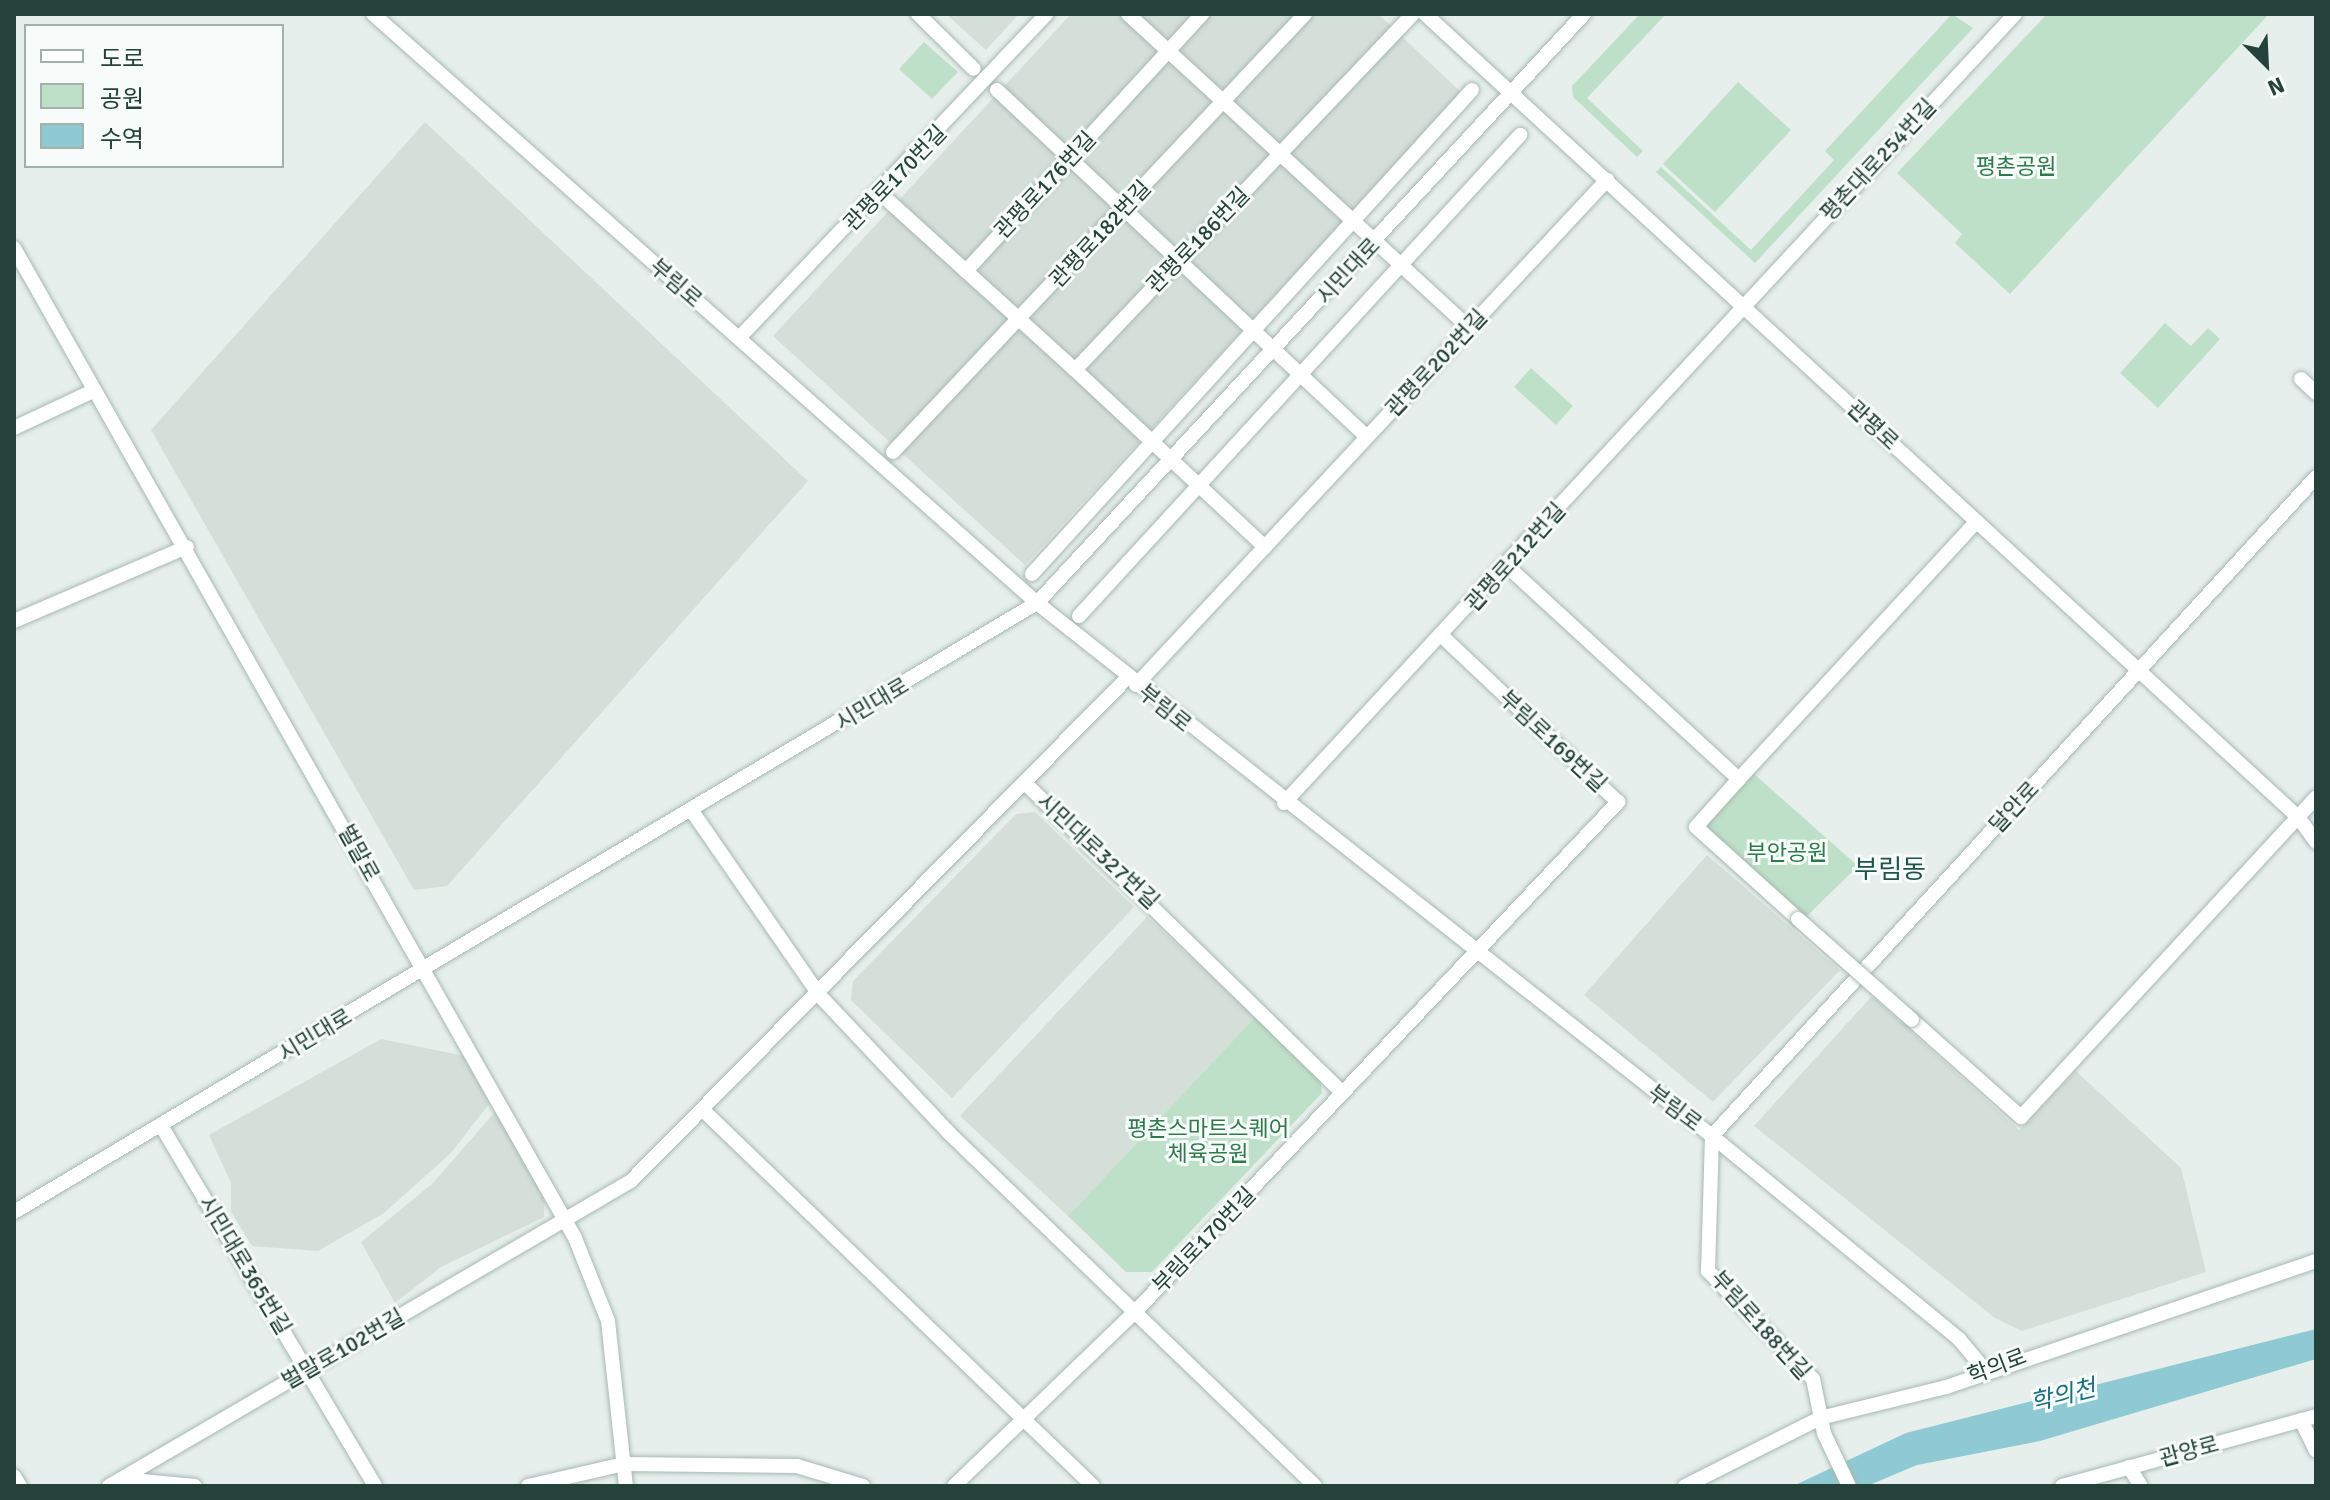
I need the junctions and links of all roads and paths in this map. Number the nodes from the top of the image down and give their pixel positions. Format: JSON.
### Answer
{"nodes":[{"id":1,"x":373,"y":14,"type":"edge"},
{"id":2,"x":918,"y":14,"type":"edge"},
{"id":3,"x":1047,"y":14,"type":"edge"},
{"id":4,"x":1128,"y":14,"type":"edge"},
{"id":5,"x":1202,"y":14,"type":"edge"},
{"id":6,"x":1305,"y":14,"type":"edge"},
{"id":7,"x":1413,"y":14,"type":"edge"},
{"id":8,"x":1425,"y":14,"type":"edge"},
{"id":9,"x":1584,"y":14,"type":"edge"},
{"id":10,"x":2015,"y":14,"type":"edge"},
{"id":11,"x":1167,"y":52,"type":"junction"},
{"id":12,"x":974,"y":69,"type":"dead end"},
{"id":13,"x":997,"y":90,"type":"dead end"},
{"id":14,"x":1472,"y":90,"type":"dead end"},
{"id":15,"x":1513,"y":96,"type":"junction"},
{"id":16,"x":1225,"y":100,"type":"junction"},
{"id":17,"x":1520,"y":135,"type":"dead end"},
{"id":18,"x":1282,"y":152,"type":"junction"},
{"id":19,"x":1069,"y":159,"type":"junction"},
{"id":20,"x":1607,"y":180,"type":"junction"},
{"id":21,"x":881,"y":194,"type":"junction"},
{"id":22,"x":1123,"y":211,"type":"junction"},
{"id":23,"x":1354,"y":219,"type":"junction"},
{"id":24,"x":1376,"y":241,"type":"junction"},
{"id":25,"x":14,"y":248,"type":"edge"},
{"id":26,"x":1178,"y":262,"type":"junction"},
{"id":27,"x":1401,"y":265,"type":"junction"},
{"id":28,"x":966,"y":271,"type":"junction"},
{"id":29,"x":1743,"y":308,"type":"junction"},
{"id":30,"x":1021,"y":319,"type":"junction"},
{"id":31,"x":1469,"y":328,"type":"junction"},
{"id":32,"x":1254,"y":330,"type":"junction"},
{"id":33,"x":739,"y":338,"type":"junction"},
{"id":34,"x":1275,"y":350,"type":"junction"},
{"id":35,"x":1075,"y":370,"type":"junction"},
{"id":36,"x":1301,"y":374,"type":"junction"},
{"id":37,"x":2301,"y":379,"type":"dead end"},
{"id":38,"x":93,"y":391,"type":"junction"},
{"id":39,"x":2316,"y":393,"type":"edge"},
{"id":40,"x":14,"y":428,"type":"edge"},
{"id":41,"x":1367,"y":437,"type":"junction"},
{"id":42,"x":1152,"y":442,"type":"junction"},
{"id":43,"x":893,"y":452,"type":"dead end"},
{"id":44,"x":1171,"y":462,"type":"junction"},
{"id":45,"x":2316,"y":477,"type":"edge"},
{"id":46,"x":1198,"y":486,"type":"junction"},
{"id":47,"x":1976,"y":522,"type":"junction"},
{"id":48,"x":187,"y":547,"type":"junction"},
{"id":49,"x":1265,"y":547,"type":"junction"},
{"id":50,"x":1507,"y":566,"type":"junction"},
{"id":51,"x":1032,"y":574,"type":"dead end"},
{"id":52,"x":1037,"y":603,"type":"junction"},
{"id":53,"x":1079,"y":616,"type":"dead end"},
{"id":54,"x":14,"y":621,"type":"edge"},
{"id":55,"x":1443,"y":637,"type":"junction"},
{"id":56,"x":2140,"y":670,"type":"junction"},
{"id":57,"x":1131,"y":682,"type":"junction"},
{"id":58,"x":1739,"y":779,"type":"junction"},
{"id":59,"x":1027,"y":785,"type":"junction"},
{"id":60,"x":2316,"y":797,"type":"edge"},
{"id":61,"x":1284,"y":803,"type":"junction"},
{"id":62,"x":694,"y":814,"type":"junction"},
{"id":63,"x":2298,"y":817,"type":"junction"},
{"id":64,"x":2316,"y":842,"type":"edge"},
{"id":65,"x":1479,"y":954,"type":"junction"},
{"id":66,"x":423,"y":970,"type":"junction"},
{"id":67,"x":820,"y":996,"type":"junction"},
{"id":68,"x":1343,"y":1093,"type":"junction"},
{"id":69,"x":705,"y":1112,"type":"junction"},
{"id":70,"x":162,"y":1127,"type":"junction"},
{"id":71,"x":1712,"y":1136,"type":"junction"},
{"id":72,"x":14,"y":1212,"type":"edge"},
{"id":73,"x":565,"y":1220,"type":"junction"},
{"id":74,"x":2316,"y":1261,"type":"edge"},
{"id":75,"x":1134,"y":1313,"type":"junction"},
{"id":76,"x":307,"y":1369,"type":"junction"},
{"id":77,"x":1984,"y":1369,"type":"junction"},
{"id":78,"x":2316,"y":1416,"type":"edge"},
{"id":79,"x":1820,"y":1418,"type":"junction"},
{"id":80,"x":2301,"y":1420,"type":"junction"},
{"id":81,"x":1027,"y":1422,"type":"junction"},
{"id":82,"x":2316,"y":1451,"type":"edge"},
{"id":83,"x":624,"y":1464,"type":"junction"},
{"id":84,"x":2129,"y":1467,"type":"junction"},
{"id":85,"x":14,"y":1476,"type":"edge"},
{"id":86,"x":115,"y":1483,"type":"edge"},
{"id":87,"x":20,"y":1486,"type":"edge"},
{"id":88,"x":195,"y":1486,"type":"edge"},
{"id":89,"x":375,"y":1486,"type":"edge"},
{"id":90,"x":528,"y":1486,"type":"edge"},
{"id":91,"x":626,"y":1486,"type":"edge"},
{"id":92,"x":863,"y":1486,"type":"edge"},
{"id":93,"x":954,"y":1486,"type":"edge"},
{"id":94,"x":1093,"y":1486,"type":"edge"},
{"id":95,"x":1315,"y":1486,"type":"edge"},
{"id":96,"x":1685,"y":1486,"type":"edge"},
{"id":97,"x":1849,"y":1486,"type":"edge"},
{"id":98,"x":2062,"y":1486,"type":"edge"},
{"id":99,"x":2141,"y":1486,"type":"edge"}],
"edges":[{"from":1,"to":33,"type":"street","name":"부림로"},
{"from":2,"to":12,"type":"street"},
{"from":3,"to":21,"type":"street","name":"관평로170번길"},
{"from":4,"to":11,"type":"street"},
{"from":5,"to":11,"type":"street","name":"관평로176번길"},
{"from":6,"to":16,"type":"street","name":"관평로182번길"},
{"from":7,"to":18,"type":"street","name":"관평로186번길"},
{"from":8,"to":15,"type":"street","name":"관평로"},
{"from":9,"to":15,"type":"street","name":"시민대로"},
{"from":10,"to":29,"type":"street","name":"평촌대로254번길"},
{"from":11,"to":16,"type":"street"},
{"from":11,"to":19,"type":"street","name":"관평로176번길"},
{"from":13,"to":19,"type":"street"},
{"from":14,"to":23,"type":"street"},
{"from":15,"to":20,"type":"street","name":"관평로"},
{"from":15,"to":24,"type":"street","name":"시민대로"},
{"from":16,"to":18,"type":"street"},
{"from":16,"to":22,"type":"street","name":"관평로182번길"},
{"from":17,"to":27,"type":"street"},
{"from":18,"to":23,"type":"street"},
{"from":18,"to":26,"type":"street","name":"관평로186번길"},
{"from":19,"to":22,"type":"street"},
{"from":19,"to":28,"type":"street","name":"관평로176번길"},
{"from":20,"to":29,"type":"street","name":"관평로"},
{"from":20,"to":31,"type":"street","name":"관평로202번길"},
{"from":21,"to":28,"type":"street"},
{"from":21,"to":33,"type":"street","name":"관평로170번길"},
{"from":22,"to":26,"type":"street"},
{"from":22,"to":30,"type":"street","name":"관평로182번길"},
{"from":23,"to":24,"type":"street"},
{"from":23,"to":32,"type":"street"},
{"from":24,"to":27,"type":"street"},
{"from":24,"to":34,"type":"street","name":"시민대로"},
{"from":25,"to":38,"type":"street","name":"벌말로"},
{"from":26,"to":32,"type":"street"},
{"from":26,"to":35,"type":"street","name":"관평로186번길"},
{"from":27,"to":31,"type":"street"},
{"from":27,"to":36,"type":"street"},
{"from":28,"to":30,"type":"street"},
{"from":29,"to":47,"type":"street","name":"관평로"},
{"from":29,"to":50,"type":"street","name":"관평로212번길"},
{"from":30,"to":35,"type":"street"},
{"from":30,"to":43,"type":"street","name":"관평로182번길"},
{"from":31,"to":41,"type":"street","name":"관평로202번길"},
{"from":32,"to":34,"type":"street"},
{"from":32,"to":42,"type":"street"},
{"from":33,"to":52,"type":"street","name":"부림로"},
{"from":34,"to":36,"type":"street"},
{"from":34,"to":44,"type":"street","name":"시민대로"},
{"from":35,"to":42,"type":"street"},
{"from":36,"to":41,"type":"street"},
{"from":36,"to":46,"type":"street"},
{"from":37,"to":39,"type":"street"},
{"from":38,"to":40,"type":"street"},
{"from":38,"to":48,"type":"street","name":"벌말로"},
{"from":41,"to":49,"type":"street","name":"관평로202번길"},
{"from":42,"to":44,"type":"street"},
{"from":42,"to":51,"type":"street"},
{"from":44,"to":46,"type":"street"},
{"from":44,"to":52,"type":"street","name":"시민대로"},
{"from":45,"to":56,"type":"street","name":"달안로"},
{"from":46,"to":49,"type":"street"},
{"from":46,"to":53,"type":"street"},
{"from":47,"to":56,"type":"street","name":"관평로"},
{"from":47,"to":58,"type":"street"},
{"from":48,"to":54,"type":"street"},
{"from":48,"to":66,"type":"street","name":"벌말로"},
{"from":49,"to":57,"type":"street","name":"관평로202번길"},
{"from":50,"to":55,"type":"street","name":"관평로212번길"},
{"from":50,"to":58,"type":"street"},
{"from":52,"to":57,"type":"street","name":"부림로"},
{"from":52,"to":62,"type":"street","name":"시민대로"},
{"from":55,"to":61,"type":"street","name":"관평로212번길"},
{"from":55,"to":65,"type":"street","name":"부림로169번길"},
{"from":56,"to":63,"type":"street","name":"관평로"},
{"from":56,"to":71,"type":"street","name":"달안로"},
{"from":57,"to":59,"type":"street","name":"관평로202번길"},
{"from":57,"to":61,"type":"street","name":"부림로"},
{"from":58,"to":63,"type":"street","bridge":true},
{"from":59,"to":67,"type":"street","name":"시민대로327번길"},
{"from":59,"to":68,"type":"street","name":"시민대로327번길"},
{"from":60,"to":63,"type":"street"},
{"from":61,"to":65,"type":"street","name":"부림로"},
{"from":62,"to":66,"type":"street","name":"시민대로"},
{"from":62,"to":67,"type":"street"},
{"from":63,"to":64,"type":"street","name":"관평로"},
{"from":65,"to":68,"type":"street","name":"부림로170번길"},
{"from":65,"to":71,"type":"street","name":"부림로"},
{"from":66,"to":70,"type":"street","name":"시민대로"},
{"from":66,"to":73,"type":"street","name":"벌말로"},
{"from":67,"to":69,"type":"street","name":"시민대로327번길"},
{"from":67,"to":75,"type":"street"},
{"from":68,"to":75,"type":"street","name":"부림로170번길"},
{"from":69,"to":73,"type":"street","name":"벌말로102번길"},
{"from":69,"to":81,"type":"street"},
{"from":70,"to":72,"type":"street","name":"시민대로"},
{"from":70,"to":76,"type":"street","name":"시민대로365번길"},
{"from":71,"to":77,"type":"street","name":"부림로"},
{"from":71,"to":79,"type":"street","name":"부림로188번길"},
{"from":73,"to":76,"type":"street","name":"벌말로102번길"},
{"from":73,"to":83,"type":"street","name":"벌말로"},
{"from":74,"to":77,"type":"street","name":"학의로"},
{"from":75,"to":81,"type":"street","name":"부림로170번길"},
{"from":75,"to":95,"type":"street"},
{"from":76,"to":86,"type":"street","name":"벌말로102번길"},
{"from":76,"to":89,"type":"street","name":"시민대로365번길"},
{"from":77,"to":79,"type":"street","name":"학의로"},
{"from":78,"to":80,"type":"street","name":"관양로"},
{"from":79,"to":96,"type":"street","name":"학의로"},
{"from":79,"to":97,"type":"street","name":"부림로188번길"},
{"from":80,"to":82,"type":"street"},
{"from":80,"to":84,"type":"street","name":"관양로"},
{"from":81,"to":93,"type":"street","name":"부림로170번길"},
{"from":81,"to":94,"type":"street"},
{"from":83,"to":90,"type":"street"},
{"from":83,"to":91,"type":"street","name":"벌말로"},
{"from":83,"to":92,"type":"street"},
{"from":84,"to":98,"type":"street","name":"관양로"},
{"from":84,"to":99,"type":"street"},
{"from":85,"to":87,"type":"street"},
{"from":86,"to":88,"type":"street","name":"벌말로102번길"}]}
